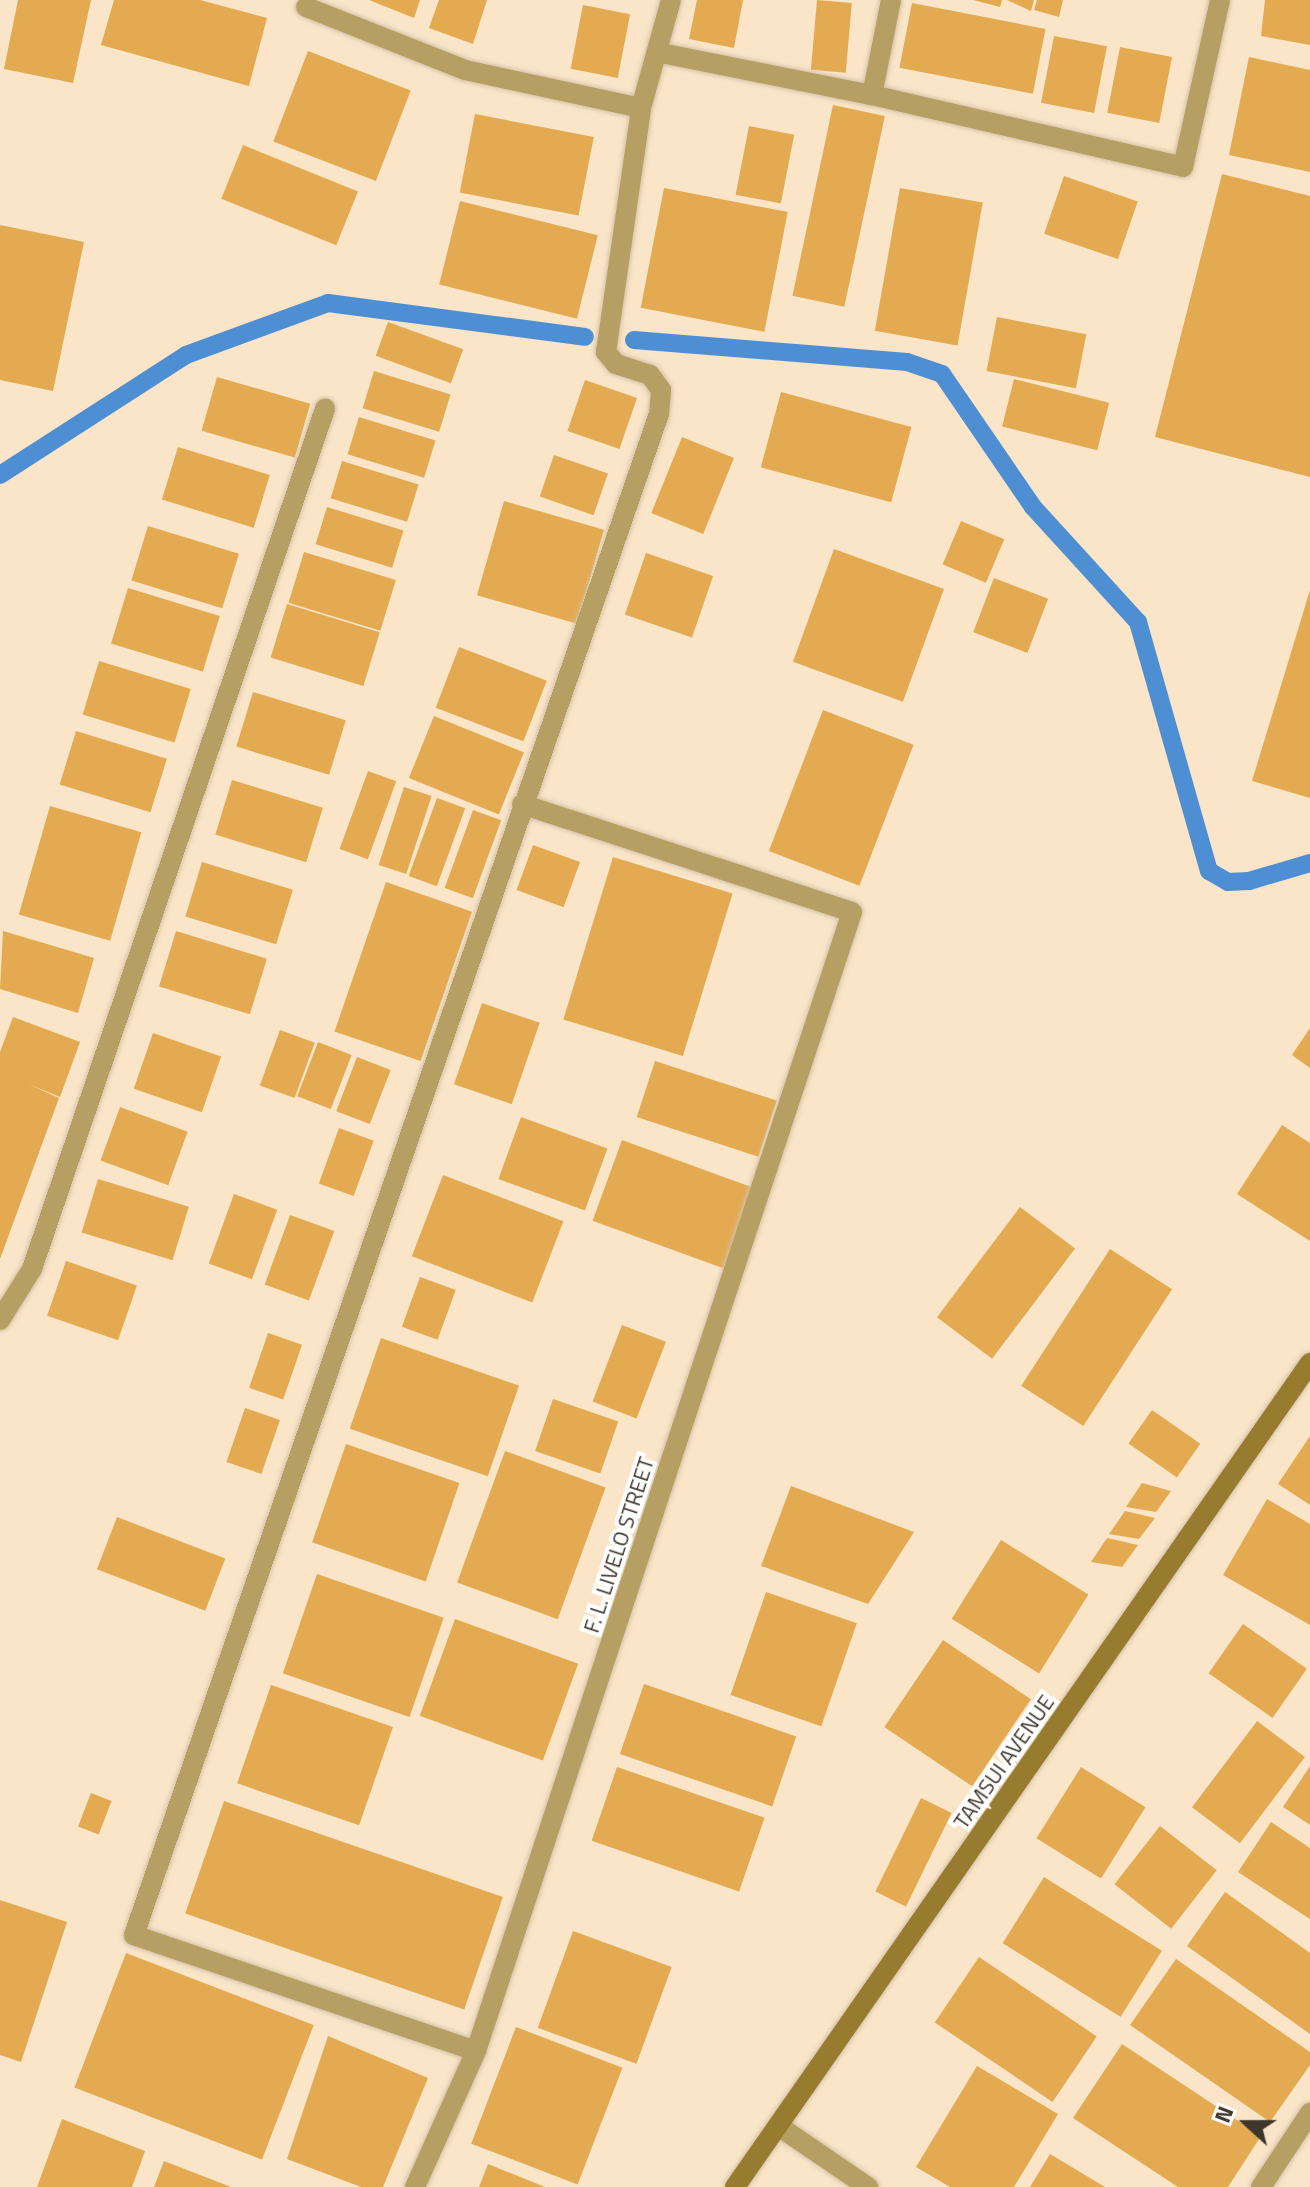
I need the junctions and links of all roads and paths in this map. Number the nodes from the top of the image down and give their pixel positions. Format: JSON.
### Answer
{"nodes":[{"id":1,"x":671,"y":0,"type":"edge"},
{"id":2,"x":891,"y":0,"type":"edge"},
{"id":3,"x":1220,"y":0,"type":"edge"},
{"id":4,"x":306,"y":7,"type":"dead end"},
{"id":5,"x":661,"y":53,"type":"junction"},
{"id":6,"x":872,"y":95,"type":"junction"},
{"id":7,"x":641,"y":108,"type":"junction"},
{"id":8,"x":325,"y":409,"type":"dead end"},
{"id":9,"x":522,"y":804,"type":"junction"},
{"id":10,"x":0,"y":1320,"type":"edge"},
{"id":11,"x":1310,"y":1363,"type":"edge"},
{"id":12,"x":476,"y":2051,"type":"junction"},
{"id":13,"x":1310,"y":2113,"type":"edge"},
{"id":14,"x":780,"y":2127,"type":"junction"},
{"id":15,"x":415,"y":2187,"type":"edge"},
{"id":16,"x":735,"y":2187,"type":"edge"},
{"id":17,"x":868,"y":2187,"type":"edge"},
{"id":18,"x":1261,"y":2187,"type":"edge"}],
"edges":[{"from":1,"to":5,"type":"street"},
{"from":2,"to":6,"type":"street"},
{"from":3,"to":6,"type":"street"},
{"from":4,"to":7,"type":"street"},
{"from":5,"to":6,"type":"street"},
{"from":5,"to":7,"type":"street"},
{"from":7,"to":9,"type":"street"},
{"from":8,"to":10,"type":"street"},
{"from":9,"to":12,"type":"street","name":"F. L. LIVELO STREET"},
{"from":9,"to":12,"type":"street"},
{"from":11,"to":14,"type":"street","name":"TAMSUI AVENUE"},
{"from":12,"to":15,"type":"street","name":"F. L. LIVELO STREET"},
{"from":13,"to":18,"type":"street"},
{"from":14,"to":16,"type":"street","name":"TAMSUI AVENUE"},
{"from":14,"to":17,"type":"street"}]}
